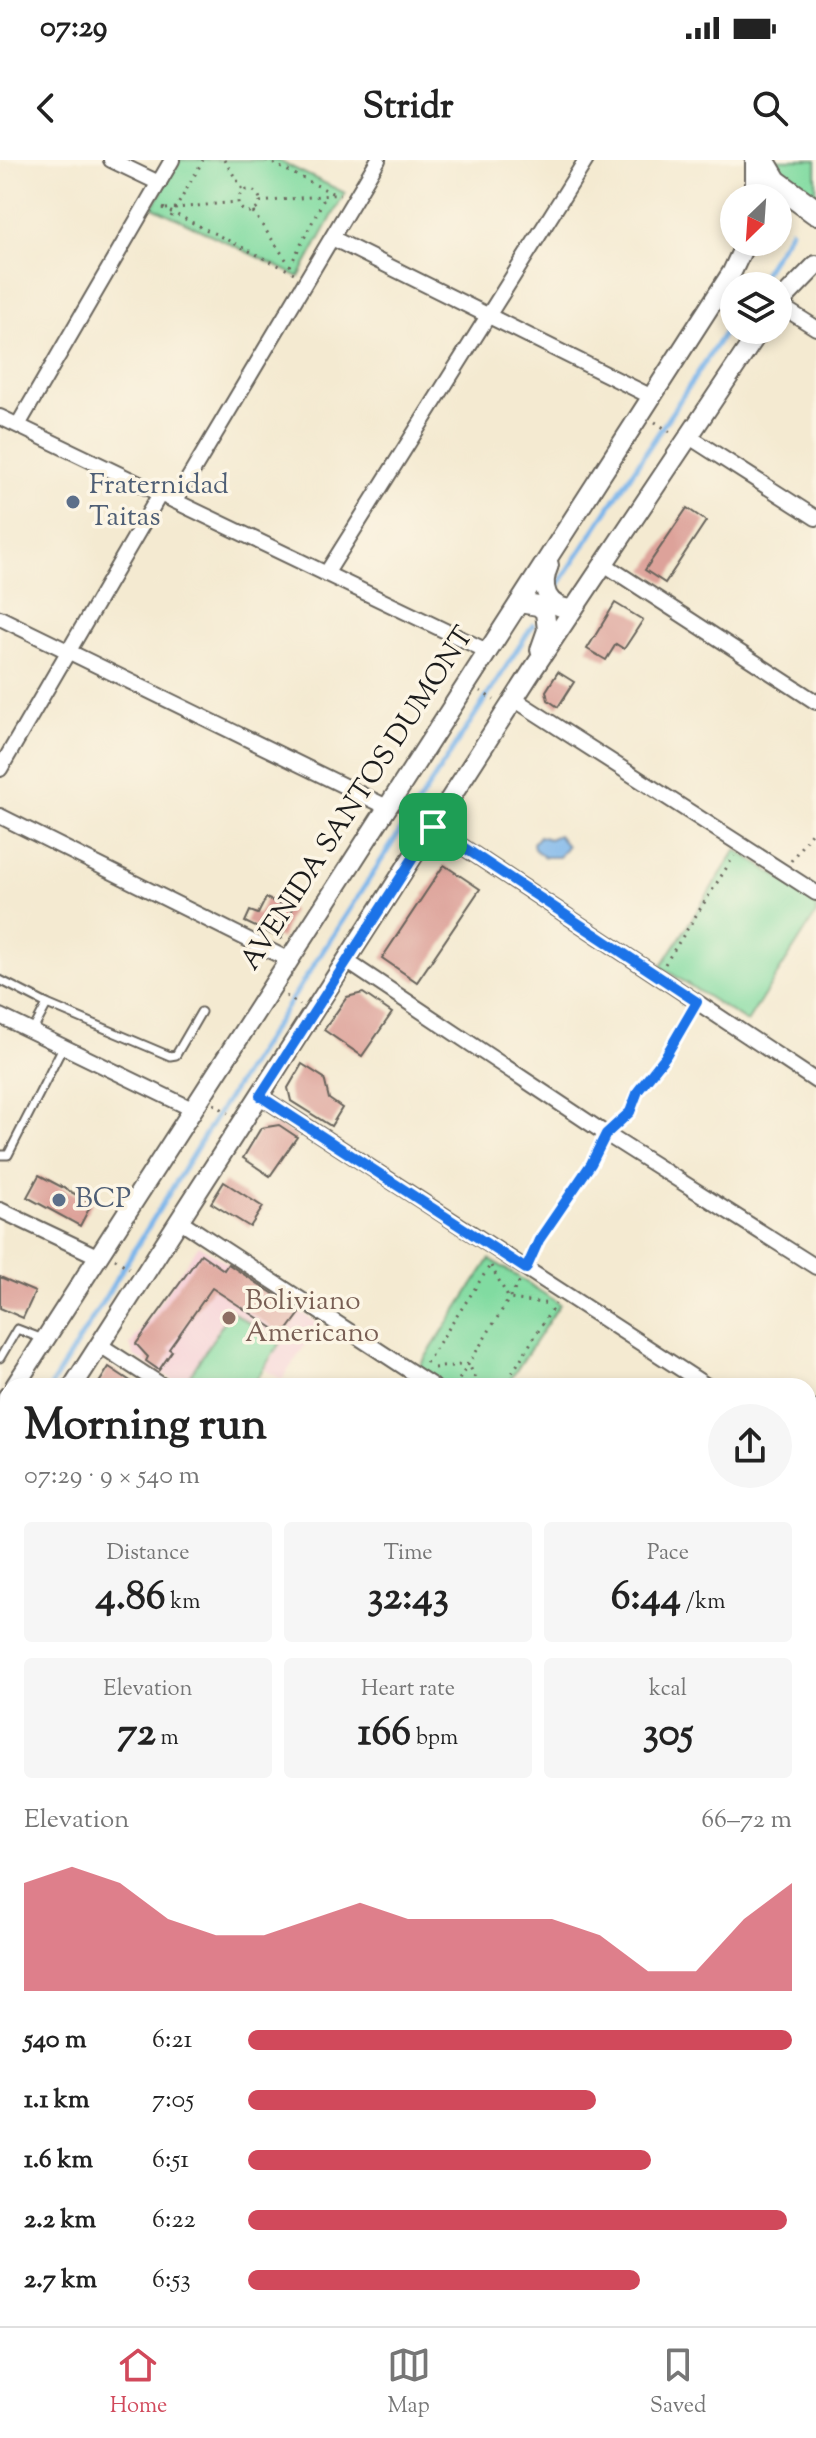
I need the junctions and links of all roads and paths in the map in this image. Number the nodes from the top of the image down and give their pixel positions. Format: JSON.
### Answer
{"nodes":[{"id":1,"x":111,"y":160,"type":"edge"},
{"id":2,"x":172,"y":160,"type":"edge"},
{"id":3,"x":203,"y":160,"type":"edge"},
{"id":4,"x":224,"y":160,"type":"edge"},
{"id":5,"x":266,"y":160,"type":"edge"},
{"id":6,"x":378,"y":160,"type":"edge"},
{"id":7,"x":586,"y":160,"type":"edge"},
{"id":8,"x":755,"y":160,"type":"edge"},
{"id":9,"x":762,"y":160,"type":"edge"},
{"id":10,"x":159,"y":183,"type":"junction"},
{"id":11,"x":755,"y":184,"type":"edge"},
{"id":12,"x":244,"y":191,"type":"junction"},
{"id":13,"x":173,"y":193,"type":"dead end"},
{"id":14,"x":326,"y":195,"type":"junction"},
{"id":15,"x":335,"y":195,"type":"junction"},
{"id":16,"x":182,"y":198,"type":"junction"},
{"id":17,"x":349,"y":198,"type":"junction"},
{"id":18,"x":237,"y":202,"type":"junction"},
{"id":19,"x":260,"y":202,"type":"junction"},
{"id":20,"x":153,"y":205,"type":"junction"},
{"id":21,"x":177,"y":207,"type":"junction"},
{"id":22,"x":165,"y":209,"type":"junction"},
{"id":23,"x":253,"y":212,"type":"junction"},
{"id":24,"x":816,"y":212,"type":"edge"},
{"id":25,"x":172,"y":215,"type":"junction"},
{"id":26,"x":332,"y":238,"type":"junction"},
{"id":27,"x":739,"y":256,"type":"edge"},
{"id":28,"x":816,"y":265,"type":"edge"},
{"id":29,"x":290,"y":266,"type":"junction"},
{"id":30,"x":792,"y":290,"type":"edge"},
{"id":31,"x":488,"y":313,"type":"junction"},
{"id":32,"x":792,"y":313,"type":"edge"},
{"id":33,"x":816,"y":328,"type":"edge"},
{"id":34,"x":749,"y":344,"type":"edge"},
{"id":35,"x":652,"y":397,"type":"junction"},
{"id":36,"x":0,"y":417,"type":"edge"},
{"id":37,"x":653,"y":421,"type":"dead end"},
{"id":38,"x":18,"y":425,"type":"junction"},
{"id":39,"x":681,"y":435,"type":"junction"},
{"id":40,"x":160,"y":494,"type":"junction"},
{"id":41,"x":175,"y":501,"type":"junction"},
{"id":42,"x":816,"y":518,"type":"edge"},
{"id":43,"x":562,"y":537,"type":"junction"},
{"id":44,"x":604,"y":564,"type":"junction"},
{"id":45,"x":326,"y":574,"type":"junction"},
{"id":46,"x":519,"y":603,"type":"junction"},
{"id":47,"x":573,"y":609,"type":"junction"},
{"id":48,"x":0,"y":618,"type":"edge"},
{"id":49,"x":487,"y":651,"type":"junction"},
{"id":50,"x":68,"y":652,"type":"junction"},
{"id":51,"x":532,"y":671,"type":"junction"},
{"id":52,"x":480,"y":691,"type":"dead end"},
{"id":53,"x":492,"y":699,"type":"dead end"},
{"id":54,"x":514,"y":699,"type":"junction"},
{"id":55,"x":816,"y":702,"type":"edge"},
{"id":56,"x":0,"y":769,"type":"edge"},
{"id":57,"x":385,"y":806,"type":"junction"},
{"id":58,"x":0,"y":816,"type":"edge"},
{"id":59,"x":816,"y":826,"type":"edge"},
{"id":60,"x":433,"y":827,"type":"junction"},
{"id":61,"x":736,"y":853,"type":"dead end"},
{"id":62,"x":783,"y":871,"type":"junction"},
{"id":63,"x":816,"y":893,"type":"edge"},
{"id":64,"x":287,"y":959,"type":"junction"},
{"id":65,"x":348,"y":962,"type":"junction"},
{"id":66,"x":663,"y":967,"type":"dead end"},
{"id":67,"x":0,"y":980,"type":"edge"},
{"id":68,"x":286,"y":996,"type":"dead end"},
{"id":69,"x":697,"y":1002,"type":"junction"},
{"id":70,"x":47,"y":1004,"type":"junction"},
{"id":71,"x":298,"y":1004,"type":"dead end"},
{"id":72,"x":201,"y":1012,"type":"dead end"},
{"id":73,"x":0,"y":1016,"type":"edge"},
{"id":74,"x":32,"y":1032,"type":"junction"},
{"id":75,"x":63,"y":1047,"type":"junction"},
{"id":76,"x":816,"y":1081,"type":"edge"},
{"id":77,"x":260,"y":1096,"type":"junction"},
{"id":78,"x":215,"y":1105,"type":"dead end"},
{"id":79,"x":192,"y":1109,"type":"junction"},
{"id":80,"x":228,"y":1113,"type":"dead end"},
{"id":81,"x":606,"y":1134,"type":"junction"},
{"id":82,"x":0,"y":1155,"type":"edge"},
{"id":83,"x":0,"y":1210,"type":"edge"},
{"id":84,"x":179,"y":1220,"type":"junction"},
{"id":85,"x":104,"y":1256,"type":"junction"},
{"id":86,"x":489,"y":1263,"type":"junction"},
{"id":87,"x":816,"y":1267,"type":"edge"},
{"id":88,"x":499,"y":1269,"type":"dead end"},
{"id":89,"x":133,"y":1270,"type":"dead end"},
{"id":90,"x":510,"y":1276,"type":"dead end"},
{"id":91,"x":523,"y":1276,"type":"junction"},
{"id":92,"x":543,"y":1297,"type":"dead end"},
{"id":93,"x":509,"y":1299,"type":"junction"},
{"id":94,"x":555,"y":1304,"type":"junction"},
{"id":95,"x":45,"y":1340,"type":"junction"},
{"id":96,"x":100,"y":1345,"type":"junction"},
{"id":97,"x":0,"y":1358,"type":"edge"},
{"id":98,"x":469,"y":1364,"type":"junction"},
{"id":99,"x":422,"y":1369,"type":"junction"},
{"id":100,"x":20,"y":1378,"type":"edge"},
{"id":101,"x":78,"y":1378,"type":"edge"},
{"id":102,"x":151,"y":1378,"type":"edge"},
{"id":103,"x":429,"y":1378,"type":"edge"},
{"id":104,"x":431,"y":1378,"type":"edge"},
{"id":105,"x":460,"y":1378,"type":"edge"},
{"id":106,"x":475,"y":1378,"type":"edge"},
{"id":107,"x":509,"y":1378,"type":"edge"},
{"id":108,"x":694,"y":1378,"type":"edge"}],
"edges":[{"from":1,"to":10,"type":"street"},
{"from":2,"to":10,"type":"street"},
{"from":3,"to":16,"type":"path"},
{"from":4,"to":12,"type":"path"},
{"from":5,"to":15,"type":"path"},
{"from":6,"to":17,"type":"street"},
{"from":7,"to":31,"type":"street"},
{"from":8,"to":11,"type":"main road"},
{"from":9,"to":24,"type":"highway"},
{"from":10,"to":20,"type":"street"},
{"from":12,"to":18,"type":"path"},
{"from":12,"to":19,"type":"path"},
{"from":13,"to":16,"type":"path"},
{"from":14,"to":15,"type":"path"},
{"from":14,"to":19,"type":"path"},
{"from":14,"to":29,"type":"path"},
{"from":15,"to":17,"type":"path"},
{"from":15,"to":17,"type":"path"},
{"from":16,"to":21,"type":"path"},
{"from":17,"to":26,"type":"street"},
{"from":18,"to":21,"type":"path"},
{"from":18,"to":23,"type":"path"},
{"from":19,"to":23,"type":"path"},
{"from":20,"to":22,"type":"path"},
{"from":20,"to":22,"type":"path"},
{"from":20,"to":38,"type":"street"},
{"from":21,"to":22,"type":"path"},
{"from":21,"to":25,"type":"path"},
{"from":22,"to":25,"type":"path"},
{"from":23,"to":29,"type":"path"},
{"from":25,"to":29,"type":"path"},
{"from":26,"to":31,"type":"street"},
{"from":26,"to":41,"type":"street"},
{"from":27,"to":35,"type":"main road","name":"AVENIDA SANTOS DUMONT"},
{"from":28,"to":30,"type":"main road"},
{"from":31,"to":35,"type":"street"},
{"from":31,"to":45,"type":"street"},
{"from":32,"to":33,"type":"street"},
{"from":34,"to":39,"type":"main road"},
{"from":35,"to":43,"type":"main road","name":"AVENIDA SANTOS DUMONT"},
{"from":36,"to":38,"type":"street"},
{"from":37,"to":39,"type":"path"},
{"from":38,"to":40,"type":"street"},
{"from":39,"to":42,"type":"street"},
{"from":39,"to":44,"type":"main road"},
{"from":40,"to":41,"type":"street"},
{"from":40,"to":50,"type":"street"},
{"from":41,"to":45,"type":"street"},
{"from":43,"to":46,"type":"main road","name":"AVENIDA SANTOS DUMONT"},
{"from":43,"to":47,"type":"main road"},
{"from":44,"to":47,"type":"main road"},
{"from":44,"to":55,"type":"street"},
{"from":45,"to":49,"type":"street"},
{"from":46,"to":49,"type":"main road","name":"AVENIDA SANTOS DUMONT"},
{"from":46,"to":51,"type":"main road"},
{"from":47,"to":51,"type":"main road"},
{"from":48,"to":50,"type":"street"},
{"from":49,"to":57,"type":"main road","name":"AVENIDA SANTOS DUMONT"},
{"from":50,"to":56,"type":"street"},
{"from":50,"to":57,"type":"street"},
{"from":51,"to":54,"type":"main road"},
{"from":52,"to":53,"type":"path"},
{"from":54,"to":60,"type":"main road"},
{"from":54,"to":62,"type":"street"},
{"from":57,"to":64,"type":"main road","name":"AVENIDA SANTOS DUMONT"},
{"from":58,"to":64,"type":"street"},
{"from":59,"to":62,"type":"path"},
{"from":60,"to":65,"type":"main road"},
{"from":60,"to":69,"type":"street"},
{"from":61,"to":66,"type":"path"},
{"from":62,"to":63,"type":"street"},
{"from":64,"to":79,"type":"main road","name":"AVENIDA SANTOS DUMONT"},
{"from":65,"to":77,"type":"main road"},
{"from":65,"to":81,"type":"street"},
{"from":67,"to":70,"type":"lane"},
{"from":68,"to":71,"type":"path"},
{"from":69,"to":76,"type":"street"},
{"from":69,"to":81,"type":"path"},
{"from":70,"to":72,"type":"lane"},
{"from":70,"to":74,"type":"lane"},
{"from":73,"to":74,"type":"street"},
{"from":74,"to":75,"type":"street"},
{"from":75,"to":79,"type":"street"},
{"from":75,"to":82,"type":"lane"},
{"from":77,"to":84,"type":"main road"},
{"from":77,"to":91,"type":"street"},
{"from":78,"to":80,"type":"path"},
{"from":79,"to":85,"type":"main road","name":"AVENIDA SANTOS DUMONT"},
{"from":81,"to":87,"type":"street"},
{"from":81,"to":91,"type":"path"},
{"from":83,"to":85,"type":"street"},
{"from":84,"to":96,"type":"main road"},
{"from":84,"to":103,"type":"street"},
{"from":85,"to":89,"type":"path"},
{"from":85,"to":95,"type":"main road","name":"AVENIDA SANTOS DUMONT"},
{"from":86,"to":88,"type":"path"},
{"from":86,"to":93,"type":"path"},
{"from":86,"to":99,"type":"path"},
{"from":90,"to":91,"type":"path"},
{"from":91,"to":93,"type":"path"},
{"from":91,"to":108,"type":"street"},
{"from":92,"to":94,"type":"path"},
{"from":93,"to":94,"type":"path"},
{"from":93,"to":98,"type":"path"},
{"from":94,"to":107,"type":"path"},
{"from":95,"to":97,"type":"lane"},
{"from":95,"to":100,"type":"main road","name":"AVENIDA SANTOS DUMONT"},
{"from":96,"to":101,"type":"main road"},
{"from":96,"to":102,"type":"street"},
{"from":98,"to":99,"type":"path"},
{"from":98,"to":105,"type":"path"},
{"from":98,"to":106,"type":"path"},
{"from":99,"to":104,"type":"path"}]}
